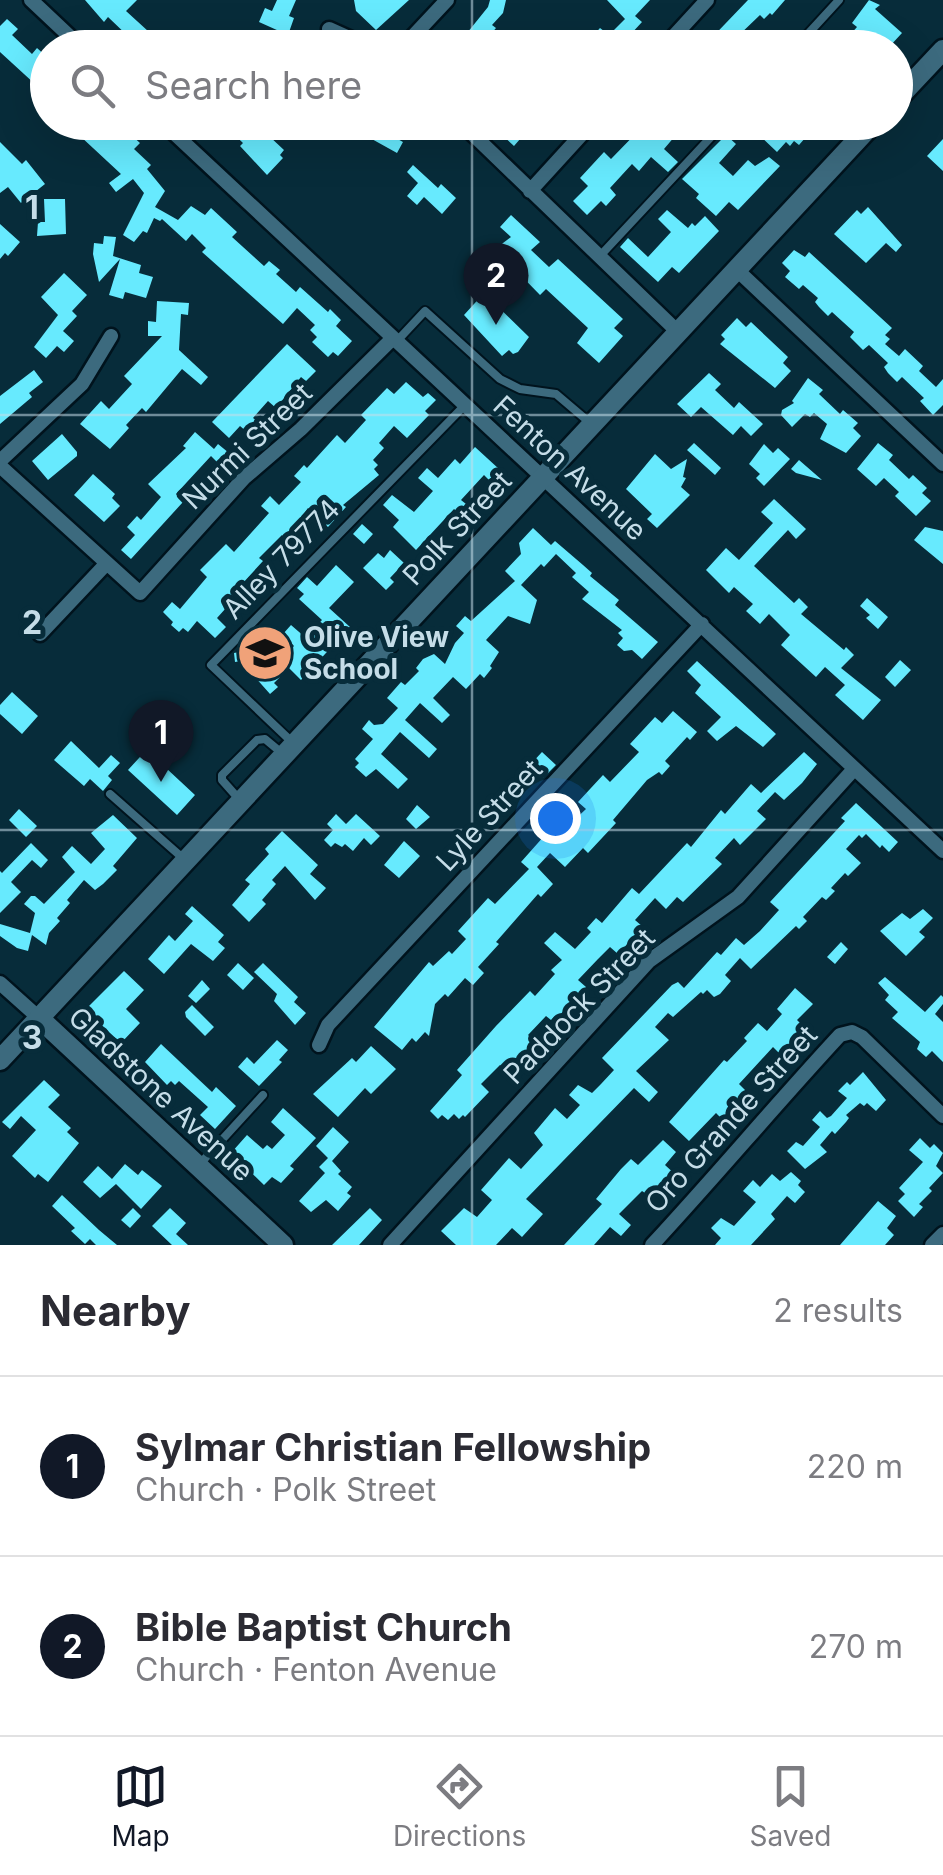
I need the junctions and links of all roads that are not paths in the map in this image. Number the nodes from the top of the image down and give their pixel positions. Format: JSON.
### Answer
{"nodes":[{"id":1,"x":31,"y":0,"type":"edge"},
{"id":2,"x":447,"y":0,"type":"edge"},
{"id":3,"x":707,"y":0,"type":"edge"},
{"id":4,"x":839,"y":0,"type":"edge"},
{"id":5,"x":63,"y":30,"type":"edge"},
{"id":6,"x":419,"y":30,"type":"edge"},
{"id":7,"x":680,"y":30,"type":"edge"},
{"id":8,"x":812,"y":30,"type":"edge"},
{"id":9,"x":943,"y":50,"type":"edge"},
{"id":10,"x":913,"y":82,"type":"edge"},
{"id":11,"x":181,"y":140,"type":"edge"},
{"id":12,"x":478,"y":140,"type":"edge"},
{"id":13,"x":577,"y":140,"type":"edge"},
{"id":14,"x":707,"y":140,"type":"edge"},
{"id":15,"x":857,"y":140,"type":"edge"},
{"id":16,"x":530,"y":191,"type":"junction"},
{"id":17,"x":599,"y":257,"type":"junction"},
{"id":18,"x":736,"y":269,"type":"junction"},
{"id":19,"x":678,"y":332,"type":"junction"},
{"id":20,"x":111,"y":336,"type":"dead end"},
{"id":21,"x":394,"y":340,"type":"junction"},
{"id":22,"x":465,"y":404,"type":"junction"},
{"id":23,"x":591,"y":424,"type":"junction"},
{"id":24,"x":0,"y":464,"type":"edge"},
{"id":25,"x":943,"y":464,"type":"edge"},
{"id":26,"x":543,"y":475,"type":"junction"},
{"id":27,"x":106,"y":562,"type":"junction"},
{"id":28,"x":702,"y":624,"type":"junction"},
{"id":29,"x":40,"y":634,"type":"dead end"},
{"id":30,"x":288,"y":749,"type":"junction"},
{"id":31,"x":854,"y":769,"type":"junction"},
{"id":32,"x":110,"y":794,"type":"dead end"},
{"id":33,"x":240,"y":801,"type":"junction"},
{"id":34,"x":943,"y":851,"type":"edge"},
{"id":35,"x":185,"y":860,"type":"junction"},
{"id":36,"x":0,"y":983,"type":"edge"},
{"id":37,"x":39,"y":1018,"type":"junction"},
{"id":38,"x":319,"y":1045,"type":"dead end"},
{"id":39,"x":0,"y":1060,"type":"edge"},
{"id":40,"x":264,"y":1096,"type":"dead end"},
{"id":41,"x":943,"y":1116,"type":"edge"},
{"id":42,"x":198,"y":1166,"type":"junction"},
{"id":43,"x":943,"y":1234,"type":"edge"},
{"id":44,"x":283,"y":1245,"type":"edge"},
{"id":45,"x":390,"y":1245,"type":"edge"},
{"id":46,"x":652,"y":1245,"type":"edge"},
{"id":47,"x":932,"y":1245,"type":"edge"}],
"edges":[{"from":1,"to":5,"type":"street"},
{"from":2,"to":6,"type":"street"},
{"from":3,"to":7,"type":"street"},
{"from":4,"to":8,"type":"lane"},
{"from":9,"to":10,"type":"street"},
{"from":11,"to":21,"type":"street","name":"Fenton Avenue"},
{"from":12,"to":16,"type":"street"},
{"from":13,"to":16,"type":"street"},
{"from":14,"to":17,"type":"lane"},
{"from":15,"to":18,"type":"street","name":"Polk Street"},
{"from":16,"to":17,"type":"street"},
{"from":17,"to":19,"type":"street"},
{"from":18,"to":19,"type":"street","name":"Polk Street"},
{"from":18,"to":25,"type":"street"},
{"from":19,"to":23,"type":"street","name":"Polk Street"},
{"from":20,"to":24,"type":"street"},
{"from":21,"to":22,"type":"street","name":"Fenton Avenue"},
{"from":21,"to":23,"type":"lane"},
{"from":21,"to":27,"type":"street","name":"Nurmi Street"},
{"from":22,"to":26,"type":"street","name":"Fenton Avenue"},
{"from":22,"to":30,"type":"lane","name":"Alley 79774"},
{"from":23,"to":26,"type":"street","name":"Polk Street"},
{"from":24,"to":27,"type":"street"},
{"from":26,"to":28,"type":"street","name":"Fenton Avenue"},
{"from":26,"to":30,"type":"street","name":"Polk Street"},
{"from":27,"to":29,"type":"street"},
{"from":28,"to":31,"type":"street","name":"Fenton Avenue"},
{"from":28,"to":38,"type":"street","name":"Lyle Street"},
{"from":30,"to":33,"type":"street","name":"Polk Street"},
{"from":30,"to":33,"type":"lane"},
{"from":31,"to":34,"type":"street","name":"Fenton Avenue"},
{"from":31,"to":45,"type":"street","name":"Paddock Street"},
{"from":32,"to":35,"type":"lane"},
{"from":33,"to":35,"type":"street","name":"Polk Street"},
{"from":35,"to":37,"type":"street","name":"Polk Street"},
{"from":36,"to":37,"type":"street","name":"Gladstone Avenue"},
{"from":37,"to":39,"type":"street","name":"Polk Street"},
{"from":37,"to":42,"type":"street","name":"Gladstone Avenue"},
{"from":40,"to":42,"type":"lane"},
{"from":41,"to":46,"type":"street","name":"Oro Grande Street"},
{"from":42,"to":44,"type":"street","name":"Gladstone Avenue"},
{"from":43,"to":47,"type":"street"}]}
